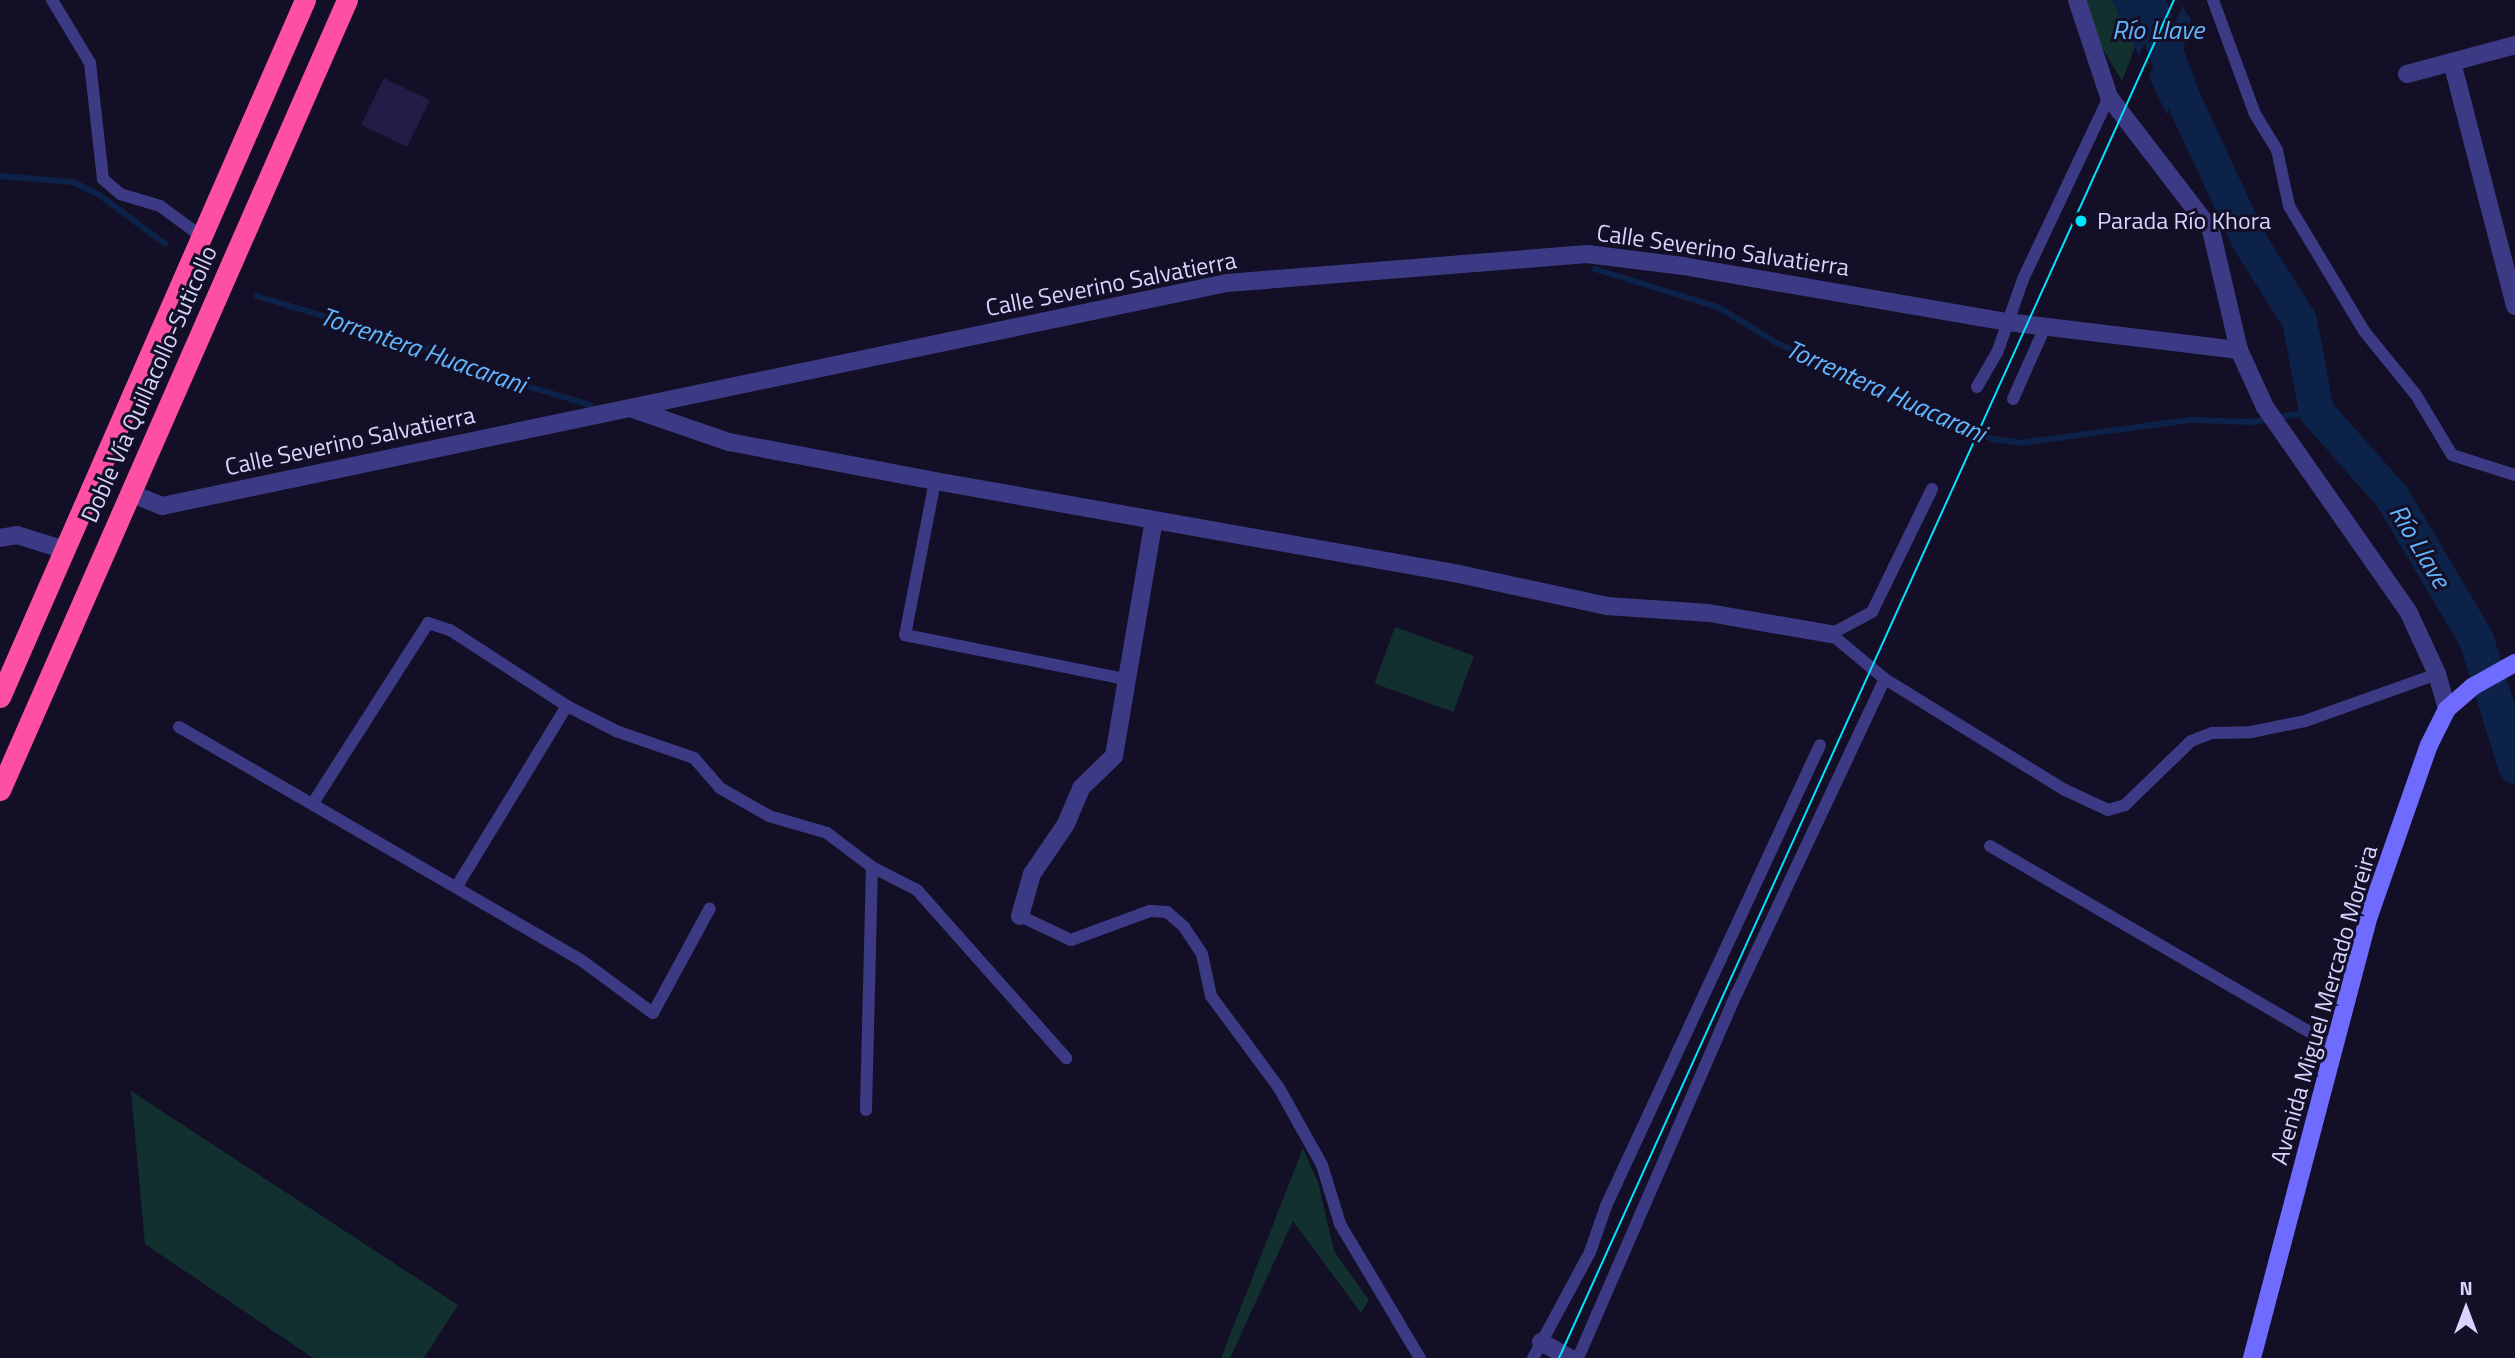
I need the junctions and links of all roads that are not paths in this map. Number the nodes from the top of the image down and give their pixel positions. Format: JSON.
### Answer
{"nodes":[{"id":1,"x":52,"y":0,"type":"edge"},
{"id":2,"x":304,"y":0,"type":"edge"},
{"id":3,"x":347,"y":0,"type":"edge"},
{"id":4,"x":2077,"y":0,"type":"edge"},
{"id":5,"x":2213,"y":0,"type":"edge"},
{"id":6,"x":2515,"y":45,"type":"edge"},
{"id":7,"x":2452,"y":62,"type":"junction"},
{"id":8,"x":2407,"y":74,"type":"dead end"},
{"id":9,"x":2109,"y":96,"type":"junction"},
{"id":10,"x":201,"y":236,"type":"junction"},
{"id":11,"x":2515,"y":306,"type":"edge"},
{"id":12,"x":2007,"y":322,"type":"junction"},
{"id":13,"x":2045,"y":327,"type":"junction"},
{"id":14,"x":2239,"y":350,"type":"junction"},
{"id":15,"x":1977,"y":387,"type":"dead end"},
{"id":16,"x":2013,"y":399,"type":"dead end"},
{"id":17,"x":633,"y":409,"type":"junction"},
{"id":18,"x":2515,"y":475,"type":"edge"},
{"id":19,"x":934,"y":481,"type":"junction"},
{"id":20,"x":1932,"y":489,"type":"dead end"},
{"id":21,"x":130,"y":493,"type":"junction"},
{"id":22,"x":1154,"y":520,"type":"junction"},
{"id":23,"x":0,"y":538,"type":"edge"},
{"id":24,"x":65,"y":551,"type":"junction"},
{"id":25,"x":1831,"y":634,"type":"junction"},
{"id":26,"x":2513,"y":664,"type":"edge"},
{"id":27,"x":2437,"y":674,"type":"junction"},
{"id":28,"x":1126,"y":679,"type":"junction"},
{"id":29,"x":1885,"y":679,"type":"junction"},
{"id":30,"x":0,"y":697,"type":"edge"},
{"id":31,"x":567,"y":706,"type":"junction"},
{"id":32,"x":2447,"y":709,"type":"junction"},
{"id":33,"x":179,"y":727,"type":"dead end"},
{"id":34,"x":1820,"y":745,"type":"dead end"},
{"id":35,"x":0,"y":790,"type":"edge"},
{"id":36,"x":313,"y":803,"type":"junction"},
{"id":37,"x":1990,"y":846,"type":"dead end"},
{"id":38,"x":872,"y":867,"type":"junction"},
{"id":39,"x":457,"y":886,"type":"junction"},
{"id":40,"x":710,"y":908,"type":"dead end"},
{"id":41,"x":1020,"y":916,"type":"joint"},
{"id":42,"x":2335,"y":1047,"type":"junction"},
{"id":43,"x":1066,"y":1058,"type":"dead end"},
{"id":44,"x":866,"y":1110,"type":"dead end"},
{"id":45,"x":1537,"y":1350,"type":"edge"},
{"id":46,"x":1420,"y":1358,"type":"edge"},
{"id":47,"x":1570,"y":1358,"type":"edge"},
{"id":48,"x":1578,"y":1358,"type":"edge"},
{"id":49,"x":2252,"y":1358,"type":"edge"}],
"edges":[{"from":1,"to":10,"type":"lane"},
{"from":2,"to":10,"type":"highway","name":"Doble Vía Quillacollo-Suticollo"},
{"from":3,"to":21,"type":"highway","name":"Doble Vía Quillacollo-Suticollo"},
{"from":4,"to":9,"type":"street"},
{"from":5,"to":18,"type":"lane"},
{"from":6,"to":7,"type":"street"},
{"from":7,"to":8,"type":"street"},
{"from":7,"to":11,"type":"street"},
{"from":9,"to":12,"type":"lane"},
{"from":9,"to":14,"type":"street"},
{"from":10,"to":24,"type":"highway","name":"Doble Vía Quillacollo-Suticollo"},
{"from":12,"to":13,"type":"street","name":"Calle Severino Salvatierra"},
{"from":12,"to":15,"type":"lane"},
{"from":12,"to":17,"type":"street","name":"Calle Severino Salvatierra"},
{"from":13,"to":14,"type":"street","name":"Calle Severino Salvatierra"},
{"from":13,"to":16,"type":"lane"},
{"from":14,"to":27,"type":"street"},
{"from":17,"to":19,"type":"street"},
{"from":17,"to":21,"type":"street","name":"Calle Severino Salvatierra"},
{"from":19,"to":22,"type":"street"},
{"from":19,"to":28,"type":"lane"},
{"from":20,"to":25,"type":"lane"},
{"from":21,"to":35,"type":"highway","name":"Doble Vía Quillacollo-Suticollo"},
{"from":22,"to":25,"type":"street"},
{"from":22,"to":28,"type":"street"},
{"from":23,"to":24,"type":"street"},
{"from":24,"to":30,"type":"highway","name":"Doble Vía Quillacollo-Suticollo"},
{"from":25,"to":29,"type":"lane"},
{"from":26,"to":32,"type":"main road","name":"Avenida Miguel Mercado Moreira"},
{"from":27,"to":29,"type":"lane"},
{"from":27,"to":32,"type":"street"},
{"from":28,"to":41,"type":"street"},
{"from":29,"to":48,"type":"lane"},
{"from":31,"to":36,"type":"lane"},
{"from":31,"to":38,"type":"lane"},
{"from":31,"to":39,"type":"lane"},
{"from":32,"to":42,"type":"main road","name":"Avenida Miguel Mercado Moreira"},
{"from":33,"to":36,"type":"lane"},
{"from":34,"to":45,"type":"lane"},
{"from":36,"to":39,"type":"lane"},
{"from":37,"to":42,"type":"lane"},
{"from":38,"to":43,"type":"lane"},
{"from":38,"to":44,"type":"lane"},
{"from":39,"to":40,"type":"lane"},
{"from":41,"to":46,"type":"lane"},
{"from":42,"to":49,"type":"main road","name":"Avenida Miguel Mercado Moreira"},
{"from":45,"to":47,"type":"street"}]}
